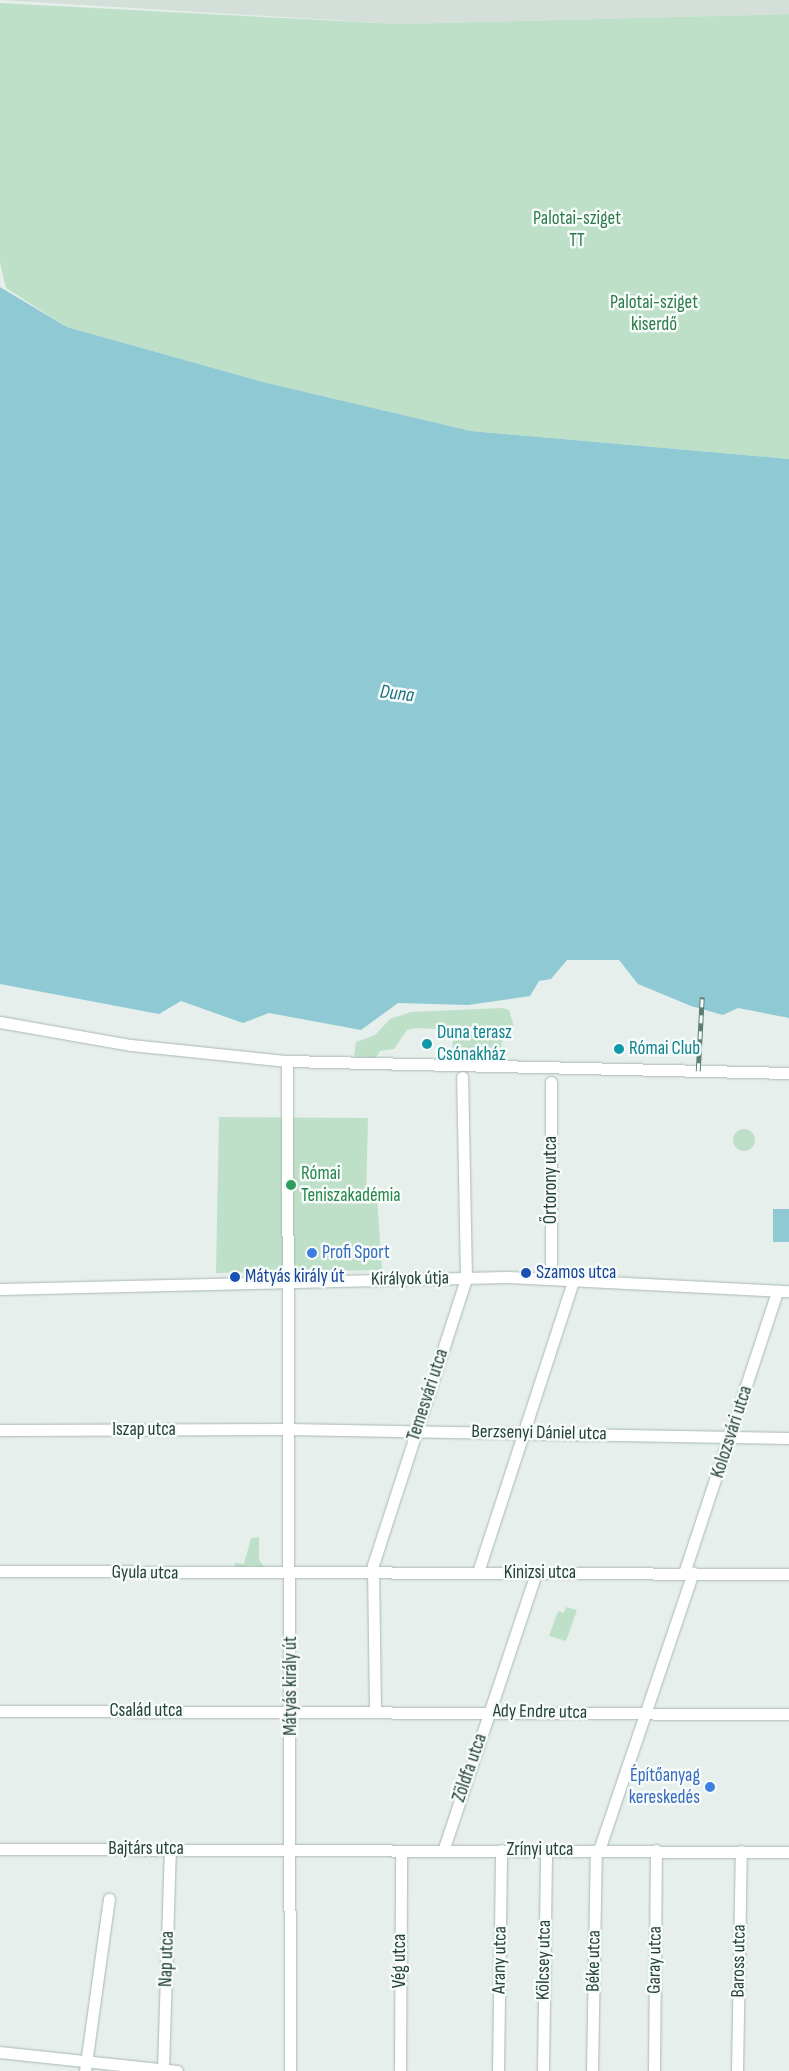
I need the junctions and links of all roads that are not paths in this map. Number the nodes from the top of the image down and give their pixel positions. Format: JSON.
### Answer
{"nodes":[{"id":1,"x":0,"y":1022,"type":"edge"},
{"id":2,"x":287,"y":1061,"type":"junction"},
{"id":3,"x":789,"y":1072,"type":"edge"},
{"id":4,"x":462,"y":1077,"type":"dead end"},
{"id":5,"x":551,"y":1082,"type":"dead end"},
{"id":6,"x":466,"y":1278,"type":"junction"},
{"id":7,"x":551,"y":1278,"type":"junction"},
{"id":8,"x":574,"y":1278,"type":"junction"},
{"id":9,"x":288,"y":1282,"type":"junction"},
{"id":10,"x":0,"y":1289,"type":"edge"},
{"id":11,"x":783,"y":1291,"type":"edge"},
{"id":12,"x":288,"y":1429,"type":"junction"},
{"id":13,"x":0,"y":1430,"type":"edge"},
{"id":14,"x":417,"y":1432,"type":"junction"},
{"id":15,"x":522,"y":1432,"type":"junction"},
{"id":16,"x":732,"y":1437,"type":"junction"},
{"id":17,"x":789,"y":1438,"type":"edge"},
{"id":18,"x":0,"y":1571,"type":"edge"},
{"id":19,"x":478,"y":1572,"type":"junction"},
{"id":20,"x":373,"y":1573,"type":"junction"},
{"id":21,"x":536,"y":1573,"type":"junction"},
{"id":22,"x":689,"y":1573,"type":"junction"},
{"id":23,"x":789,"y":1574,"type":"edge"},
{"id":24,"x":290,"y":1575,"type":"junction"},
{"id":25,"x":375,"y":1710,"type":"junction"},
{"id":26,"x":0,"y":1711,"type":"edge"},
{"id":27,"x":291,"y":1711,"type":"junction"},
{"id":28,"x":489,"y":1712,"type":"junction"},
{"id":29,"x":647,"y":1713,"type":"junction"},
{"id":30,"x":789,"y":1714,"type":"edge"},
{"id":31,"x":0,"y":1849,"type":"edge"},
{"id":32,"x":170,"y":1849,"type":"junction"},
{"id":33,"x":546,"y":1849,"type":"junction"},
{"id":34,"x":501,"y":1850,"type":"junction"},
{"id":35,"x":598,"y":1850,"type":"junction"},
{"id":36,"x":656,"y":1850,"type":"junction"},
{"id":37,"x":401,"y":1851,"type":"junction"},
{"id":38,"x":443,"y":1851,"type":"junction"},
{"id":39,"x":741,"y":1851,"type":"junction"},
{"id":40,"x":292,"y":1852,"type":"junction"},
{"id":41,"x":789,"y":1852,"type":"edge"},
{"id":42,"x":109,"y":1899,"type":"dead end"},
{"id":43,"x":0,"y":2052,"type":"edge"},
{"id":44,"x":86,"y":2066,"type":"edge"},
{"id":45,"x":163,"y":2069,"type":"junction"},
{"id":46,"x":177,"y":2071,"type":"edge"},
{"id":47,"x":290,"y":2071,"type":"edge"},
{"id":48,"x":400,"y":2071,"type":"edge"},
{"id":49,"x":498,"y":2071,"type":"edge"},
{"id":50,"x":543,"y":2071,"type":"edge"},
{"id":51,"x":592,"y":2071,"type":"edge"},
{"id":52,"x":654,"y":2071,"type":"edge"},
{"id":53,"x":738,"y":2071,"type":"edge"}],
"edges":[{"from":1,"to":2,"type":"street"},
{"from":2,"to":3,"type":"street"},
{"from":2,"to":9,"type":"street","name":"Mátyás király út"},
{"from":4,"to":6,"type":"street","name":"Temesvári utca"},
{"from":5,"to":7,"type":"street","name":"Őrtorony utca"},
{"from":6,"to":7,"type":"street","name":"Királyok útja"},
{"from":6,"to":9,"type":"street","name":"Királyok útja"},
{"from":6,"to":14,"type":"street","name":"Temesvári utca"},
{"from":7,"to":8,"type":"street","name":"Királyok útja"},
{"from":8,"to":11,"type":"street","name":"Királyok útja"},
{"from":8,"to":15,"type":"street"},
{"from":9,"to":10,"type":"street","name":"Királyok útja"},
{"from":9,"to":12,"type":"street","name":"Mátyás király út"},
{"from":11,"to":16,"type":"street","name":"Kolozsvári utca"},
{"from":12,"to":13,"type":"street","name":"Iszap utca"},
{"from":12,"to":14,"type":"street","name":"Berzsenyi Dániel utca"},
{"from":12,"to":24,"type":"street","name":"Mátyás király út"},
{"from":14,"to":15,"type":"street","name":"Berzsenyi Dániel utca"},
{"from":14,"to":20,"type":"street","name":"Temesvári utca"},
{"from":15,"to":16,"type":"street","name":"Berzsenyi Dániel utca"},
{"from":15,"to":19,"type":"street"},
{"from":16,"to":17,"type":"street","name":"Berzsenyi Dániel utca"},
{"from":16,"to":22,"type":"street","name":"Kolozsvári utca"},
{"from":18,"to":24,"type":"street","name":"Gyula utca"},
{"from":19,"to":20,"type":"street","name":"Kinizsi utca"},
{"from":19,"to":21,"type":"street","name":"Kinizsi utca"},
{"from":20,"to":24,"type":"street","name":"Kinizsi utca"},
{"from":20,"to":25,"type":"street","name":"Temesvári utca"},
{"from":21,"to":22,"type":"street","name":"Kinizsi utca"},
{"from":21,"to":28,"type":"street","name":"Zöldfa utca"},
{"from":22,"to":23,"type":"street","name":"Kinizsi utca"},
{"from":22,"to":29,"type":"street","name":"Kolozsvári utca"},
{"from":24,"to":27,"type":"street","name":"Mátyás király út"},
{"from":25,"to":27,"type":"street","name":"Ady Endre utca"},
{"from":25,"to":28,"type":"street","name":"Ady Endre utca"},
{"from":26,"to":27,"type":"street","name":"Család utca"},
{"from":27,"to":40,"type":"street","name":"Mátyás király út"},
{"from":28,"to":29,"type":"street","name":"Ady Endre utca"},
{"from":28,"to":38,"type":"street","name":"Zöldfa utca"},
{"from":29,"to":30,"type":"street","name":"Ady Endre utca"},
{"from":29,"to":35,"type":"street","name":"Kolozsvári utca"},
{"from":31,"to":32,"type":"street","name":"Bajtárs utca"},
{"from":32,"to":40,"type":"street","name":"Bajtárs utca"},
{"from":32,"to":45,"type":"street","name":"Nap utca"},
{"from":33,"to":34,"type":"street","name":"Zrínyi utca"},
{"from":33,"to":35,"type":"street","name":"Zrínyi utca"},
{"from":33,"to":50,"type":"street","name":"Kölcsey utca"},
{"from":34,"to":38,"type":"street","name":"Zrínyi utca"},
{"from":34,"to":49,"type":"street","name":"Arany utca"},
{"from":35,"to":36,"type":"street","name":"Zrínyi utca"},
{"from":35,"to":51,"type":"street","name":"Béke utca"},
{"from":36,"to":39,"type":"street","name":"Zrínyi utca"},
{"from":36,"to":52,"type":"street","name":"Garay utca"},
{"from":37,"to":38,"type":"street","name":"Zrínyi utca"},
{"from":37,"to":40,"type":"street","name":"Zrínyi utca"},
{"from":37,"to":48,"type":"street","name":"Vég utca"},
{"from":39,"to":41,"type":"street","name":"Zrínyi utca"},
{"from":39,"to":53,"type":"street","name":"Baross utca"},
{"from":40,"to":47,"type":"street","name":"Mátyás király út"},
{"from":42,"to":44,"type":"street"},
{"from":43,"to":44,"type":"street"},
{"from":44,"to":45,"type":"street"},
{"from":45,"to":46,"type":"street"}]}
